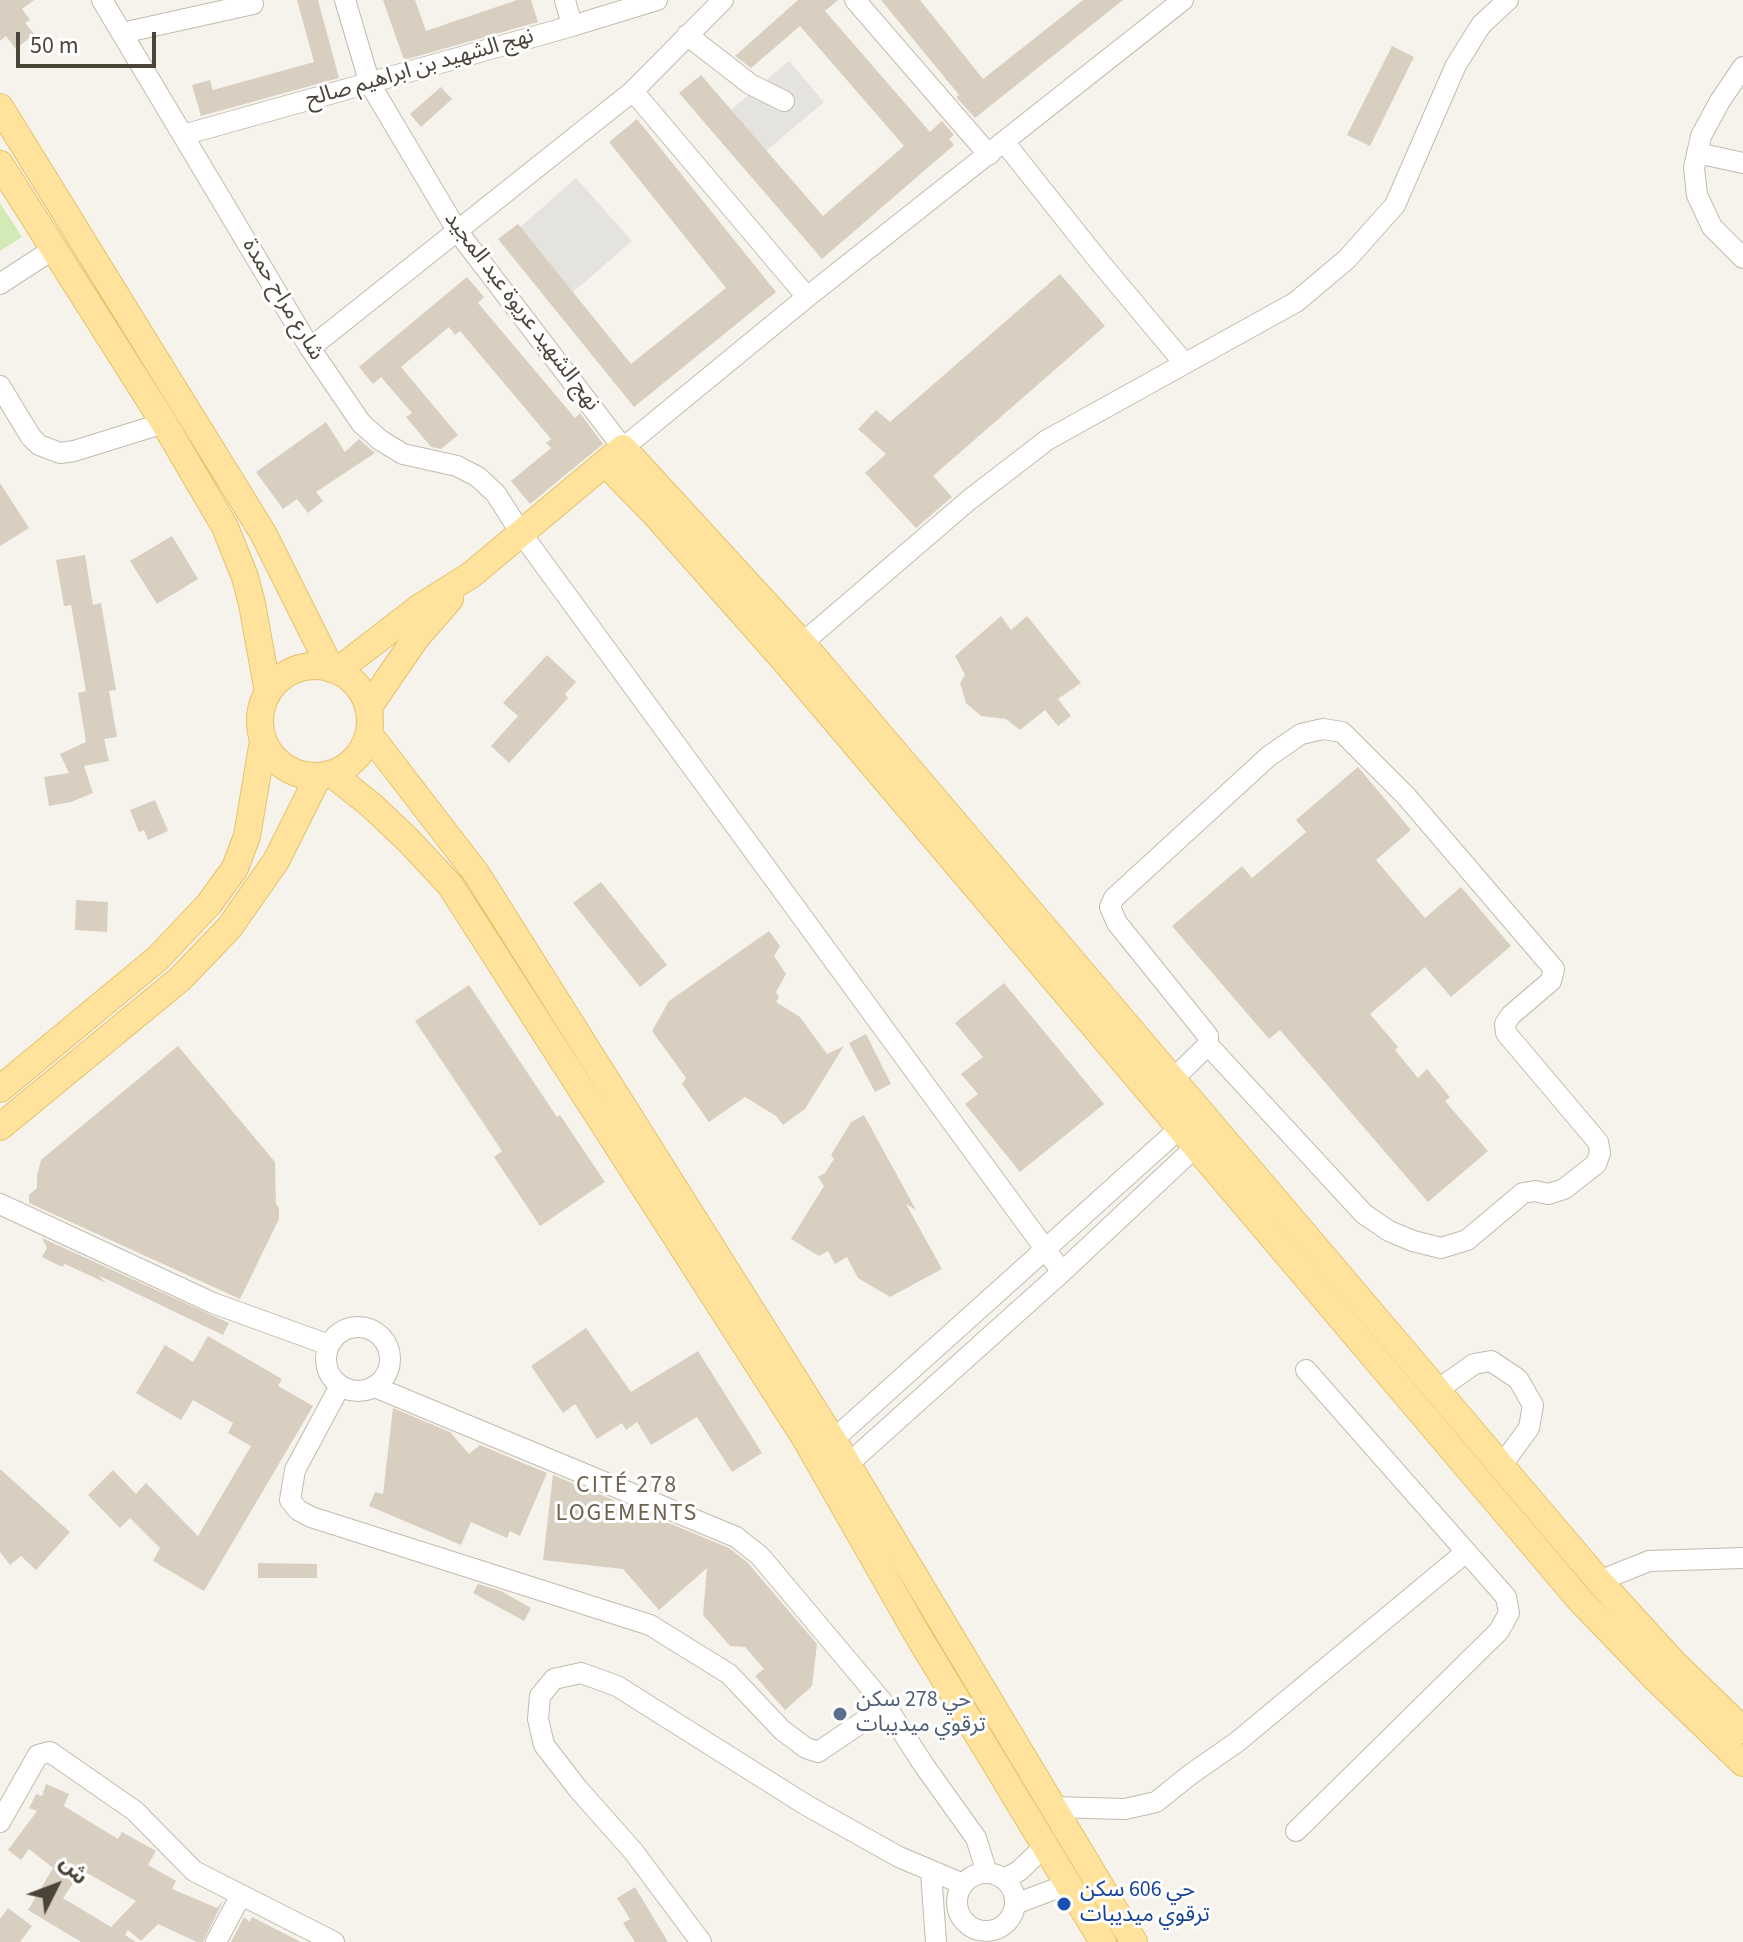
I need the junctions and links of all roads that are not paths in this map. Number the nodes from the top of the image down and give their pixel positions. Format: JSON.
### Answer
{"nodes":[{"id":1,"x":102,"y":0,"type":"edge"},
{"id":2,"x":345,"y":0,"type":"edge"},
{"id":3,"x":565,"y":0,"type":"edge"},
{"id":4,"x":657,"y":0,"type":"edge"},
{"id":5,"x":723,"y":0,"type":"edge"},
{"id":6,"x":855,"y":0,"type":"edge"},
{"id":7,"x":1183,"y":0,"type":"edge"},
{"id":8,"x":1508,"y":0,"type":"edge"},
{"id":9,"x":253,"y":4,"type":"dead end"},
{"id":10,"x":572,"y":26,"type":"junction"},
{"id":11,"x":122,"y":33,"type":"junction"},
{"id":12,"x":687,"y":35,"type":"junction"},
{"id":13,"x":1743,"y":67,"type":"edge"},
{"id":14,"x":370,"y":84,"type":"junction"},
{"id":15,"x":633,"y":91,"type":"junction"},
{"id":16,"x":784,"y":101,"type":"dead end"},
{"id":17,"x":0,"y":107,"type":"edge"},
{"id":18,"x":183,"y":135,"type":"junction"},
{"id":19,"x":997,"y":149,"type":"junction"},
{"id":20,"x":1697,"y":153,"type":"junction"},
{"id":21,"x":1743,"y":163,"type":"edge"},
{"id":22,"x":0,"y":164,"type":"edge"},
{"id":23,"x":458,"y":232,"type":"junction"},
{"id":24,"x":55,"y":248,"type":"junction"},
{"id":25,"x":1743,"y":258,"type":"edge"},
{"id":26,"x":0,"y":284,"type":"edge"},
{"id":27,"x":807,"y":297,"type":"junction"},
{"id":28,"x":310,"y":348,"type":"junction"},
{"id":29,"x":1184,"y":363,"type":"junction"},
{"id":30,"x":0,"y":386,"type":"edge"},
{"id":31,"x":164,"y":423,"type":"junction"},
{"id":32,"x":614,"y":456,"type":"junction"},
{"id":33,"x":521,"y":533,"type":"junction"},
{"id":34,"x":471,"y":575,"type":"junction"},
{"id":35,"x":792,"y":651,"type":"junction"},
{"id":36,"x":334,"y":670,"type":"junction"},
{"id":37,"x":268,"y":692,"type":"junction"},
{"id":38,"x":368,"y":721,"type":"junction"},
{"id":39,"x":263,"y":741,"type":"junction"},
{"id":40,"x":325,"y":775,"type":"junction"},
{"id":41,"x":975,"y":865,"type":"junction"},
{"id":42,"x":1208,"y":1045,"type":"junction"},
{"id":43,"x":1172,"y":1080,"type":"junction"},
{"id":44,"x":0,"y":1089,"type":"edge"},
{"id":45,"x":0,"y":1127,"type":"edge"},
{"id":46,"x":1197,"y":1129,"type":"junction"},
{"id":47,"x":0,"y":1204,"type":"edge"},
{"id":48,"x":1045,"y":1251,"type":"junction"},
{"id":49,"x":1062,"y":1272,"type":"junction"},
{"id":50,"x":329,"y":1345,"type":"junction"},
{"id":51,"x":1306,"y":1370,"type":"dead end"},
{"id":52,"x":340,"y":1386,"type":"junction"},
{"id":53,"x":375,"y":1387,"type":"junction"},
{"id":54,"x":1436,"y":1391,"type":"junction"},
{"id":55,"x":833,"y":1440,"type":"junction"},
{"id":56,"x":847,"y":1465,"type":"junction"},
{"id":57,"x":1509,"y":1475,"type":"junction"},
{"id":58,"x":1495,"y":1502,"type":"junction"},
{"id":59,"x":1466,"y":1552,"type":"junction"},
{"id":60,"x":1743,"y":1558,"type":"edge"},
{"id":61,"x":1599,"y":1581,"type":"junction"},
{"id":62,"x":886,"y":1706,"type":"junction"},
{"id":63,"x":1743,"y":1730,"type":"edge"},
{"id":64,"x":1743,"y":1763,"type":"edge"},
{"id":65,"x":1053,"y":1807,"type":"junction"},
{"id":66,"x":2,"y":1814,"type":"edge"},
{"id":67,"x":1296,"y":1831,"type":"dead end"},
{"id":68,"x":1044,"y":1847,"type":"junction"},
{"id":69,"x":931,"y":1872,"type":"junction"},
{"id":70,"x":996,"y":1876,"type":"junction"},
{"id":71,"x":963,"y":1884,"type":"junction"},
{"id":72,"x":1070,"y":1890,"type":"junction"},
{"id":73,"x":241,"y":1895,"type":"junction"},
{"id":74,"x":1015,"y":1904,"type":"junction"},
{"id":75,"x":304,"y":1935,"type":"edge"},
{"id":76,"x":996,"y":1936,"type":"edge"},
{"id":77,"x":216,"y":1942,"type":"edge"},
{"id":78,"x":334,"y":1942,"type":"edge"},
{"id":79,"x":701,"y":1942,"type":"edge"},
{"id":80,"x":936,"y":1942,"type":"edge"},
{"id":81,"x":1103,"y":1942,"type":"edge"},
{"id":82,"x":1134,"y":1942,"type":"edge"}],
"edges":[{"from":1,"to":11,"type":"street","name":"شارع مراح حمدة"},
{"from":2,"to":14,"type":"street","name":"نهج الشهيد عريوة عبد المجيد"},
{"from":3,"to":10,"type":"street"},
{"from":4,"to":10,"type":"street","name":"نهج الشهيد بن ابراهيم صالح"},
{"from":5,"to":12,"type":"street"},
{"from":6,"to":19,"type":"street"},
{"from":7,"to":19,"type":"street"},
{"from":8,"to":29,"type":"street"},
{"from":9,"to":11,"type":"street"},
{"from":10,"to":14,"type":"street","name":"نهج الشهيد بن ابراهيم صالح"},
{"from":11,"to":18,"type":"street","name":"شارع مراح حمدة"},
{"from":12,"to":15,"type":"street"},
{"from":12,"to":16,"type":"street"},
{"from":13,"to":20,"type":"street"},
{"from":14,"to":18,"type":"street","name":"نهج الشهيد بن ابراهيم صالح"},
{"from":14,"to":23,"type":"street","name":"نهج الشهيد عريوة عبد المجيد"},
{"from":15,"to":23,"type":"street"},
{"from":15,"to":27,"type":"street"},
{"from":17,"to":36,"type":"main road"},
{"from":18,"to":28,"type":"street","name":"شارع مراح حمدة"},
{"from":19,"to":27,"type":"street"},
{"from":19,"to":29,"type":"street"},
{"from":20,"to":21,"type":"street"},
{"from":20,"to":25,"type":"street"},
{"from":22,"to":24,"type":"main road"},
{"from":23,"to":28,"type":"street"},
{"from":23,"to":32,"type":"street","name":"نهج الشهيد عريوة عبد المجيد"},
{"from":24,"to":26,"type":"street"},
{"from":24,"to":31,"type":"main road"},
{"from":27,"to":32,"type":"street"},
{"from":28,"to":33,"type":"street","name":"شارع مراح حمدة"},
{"from":29,"to":35,"type":"street"},
{"from":30,"to":31,"type":"street"},
{"from":31,"to":37,"type":"main road"},
{"from":32,"to":33,"type":"main road"},
{"from":32,"to":35,"type":"main road"},
{"from":33,"to":34,"type":"main road"},
{"from":33,"to":48,"type":"street","name":"شارع مراح حمدة"},
{"from":34,"to":36,"type":"main road"},
{"from":34,"to":38,"type":"main road"},
{"from":35,"to":41,"type":"main road"},
{"from":36,"to":37,"type":"main road"},
{"from":36,"to":38,"type":"main road"},
{"from":37,"to":39,"type":"main road"},
{"from":38,"to":40,"type":"main road"},
{"from":38,"to":55,"type":"main road"},
{"from":39,"to":40,"type":"main road"},
{"from":39,"to":44,"type":"main road"},
{"from":40,"to":45,"type":"main road"},
{"from":40,"to":68,"type":"main road"},
{"from":41,"to":43,"type":"main road"},
{"from":41,"to":46,"type":"main road"},
{"from":42,"to":42,"type":"street"},
{"from":42,"to":43,"type":"street"},
{"from":43,"to":46,"type":"main road"},
{"from":46,"to":48,"type":"street"},
{"from":46,"to":49,"type":"street"},
{"from":46,"to":54,"type":"main road"},
{"from":46,"to":58,"type":"main road"},
{"from":47,"to":50,"type":"street"},
{"from":48,"to":49,"type":"street","name":"شارع مراح حمدة"},
{"from":48,"to":55,"type":"street"},
{"from":49,"to":56,"type":"street"},
{"from":50,"to":52,"type":"street"},
{"from":50,"to":53,"type":"street"},
{"from":51,"to":59,"type":"street"},
{"from":52,"to":53,"type":"street"},
{"from":52,"to":62,"type":"street"},
{"from":53,"to":62,"type":"street"},
{"from":54,"to":57,"type":"main road"},
{"from":54,"to":57,"type":"street"},
{"from":55,"to":56,"type":"main road"},
{"from":56,"to":65,"type":"main road"},
{"from":57,"to":58,"type":"main road"},
{"from":57,"to":61,"type":"main road"},
{"from":58,"to":64,"type":"main road"},
{"from":59,"to":65,"type":"street"},
{"from":59,"to":67,"type":"street"},
{"from":60,"to":61,"type":"street"},
{"from":61,"to":63,"type":"main road"},
{"from":62,"to":70,"type":"street"},
{"from":65,"to":82,"type":"main road"},
{"from":66,"to":73,"type":"street"},
{"from":68,"to":70,"type":"street"},
{"from":68,"to":72,"type":"main road"},
{"from":69,"to":71,"type":"street"},
{"from":69,"to":79,"type":"street"},
{"from":69,"to":80,"type":"street"},
{"from":70,"to":71,"type":"street"},
{"from":70,"to":74,"type":"street"},
{"from":71,"to":76,"type":"street"},
{"from":72,"to":74,"type":"street"},
{"from":72,"to":81,"type":"main road"},
{"from":73,"to":75,"type":"street"},
{"from":73,"to":77,"type":"street"},
{"from":74,"to":76,"type":"street"},
{"from":75,"to":78,"type":"street"}]}
